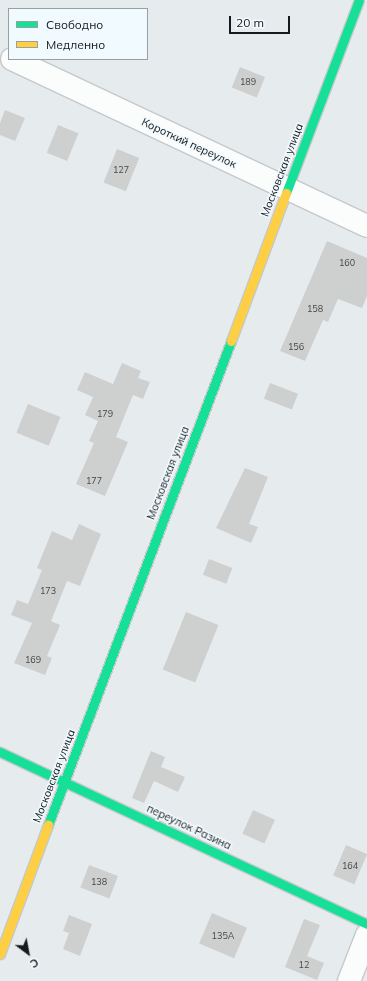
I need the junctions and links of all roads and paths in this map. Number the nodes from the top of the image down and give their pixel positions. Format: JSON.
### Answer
{"nodes":[{"id":1,"x":359,"y":0,"type":"edge"},
{"id":2,"x":14,"y":60,"type":"edge"},
{"id":3,"x":287,"y":190,"type":"junction"},
{"id":4,"x":367,"y":226,"type":"edge"},
{"id":5,"x":0,"y":752,"type":"edge"},
{"id":6,"x":65,"y":782,"type":"junction"},
{"id":7,"x":367,"y":924,"type":"edge"},
{"id":8,"x":367,"y":935,"type":"edge"},
{"id":9,"x":0,"y":954,"type":"edge"},
{"id":10,"x":349,"y":981,"type":"edge"}],
"edges":[{"from":1,"to":3,"type":"street","name":"Московская улица"},
{"from":2,"to":3,"type":"street","name":"Короткий переулок"},
{"from":3,"to":4,"type":"street","name":"Короткий переулок"},
{"from":3,"to":6,"type":"street","name":"Московская улица"},
{"from":5,"to":6,"type":"street","name":"переулок Разина"},
{"from":6,"to":7,"type":"street","name":"переулок Разина"},
{"from":6,"to":9,"type":"street","name":"Московская улица"},
{"from":8,"to":10,"type":"street"}]}
